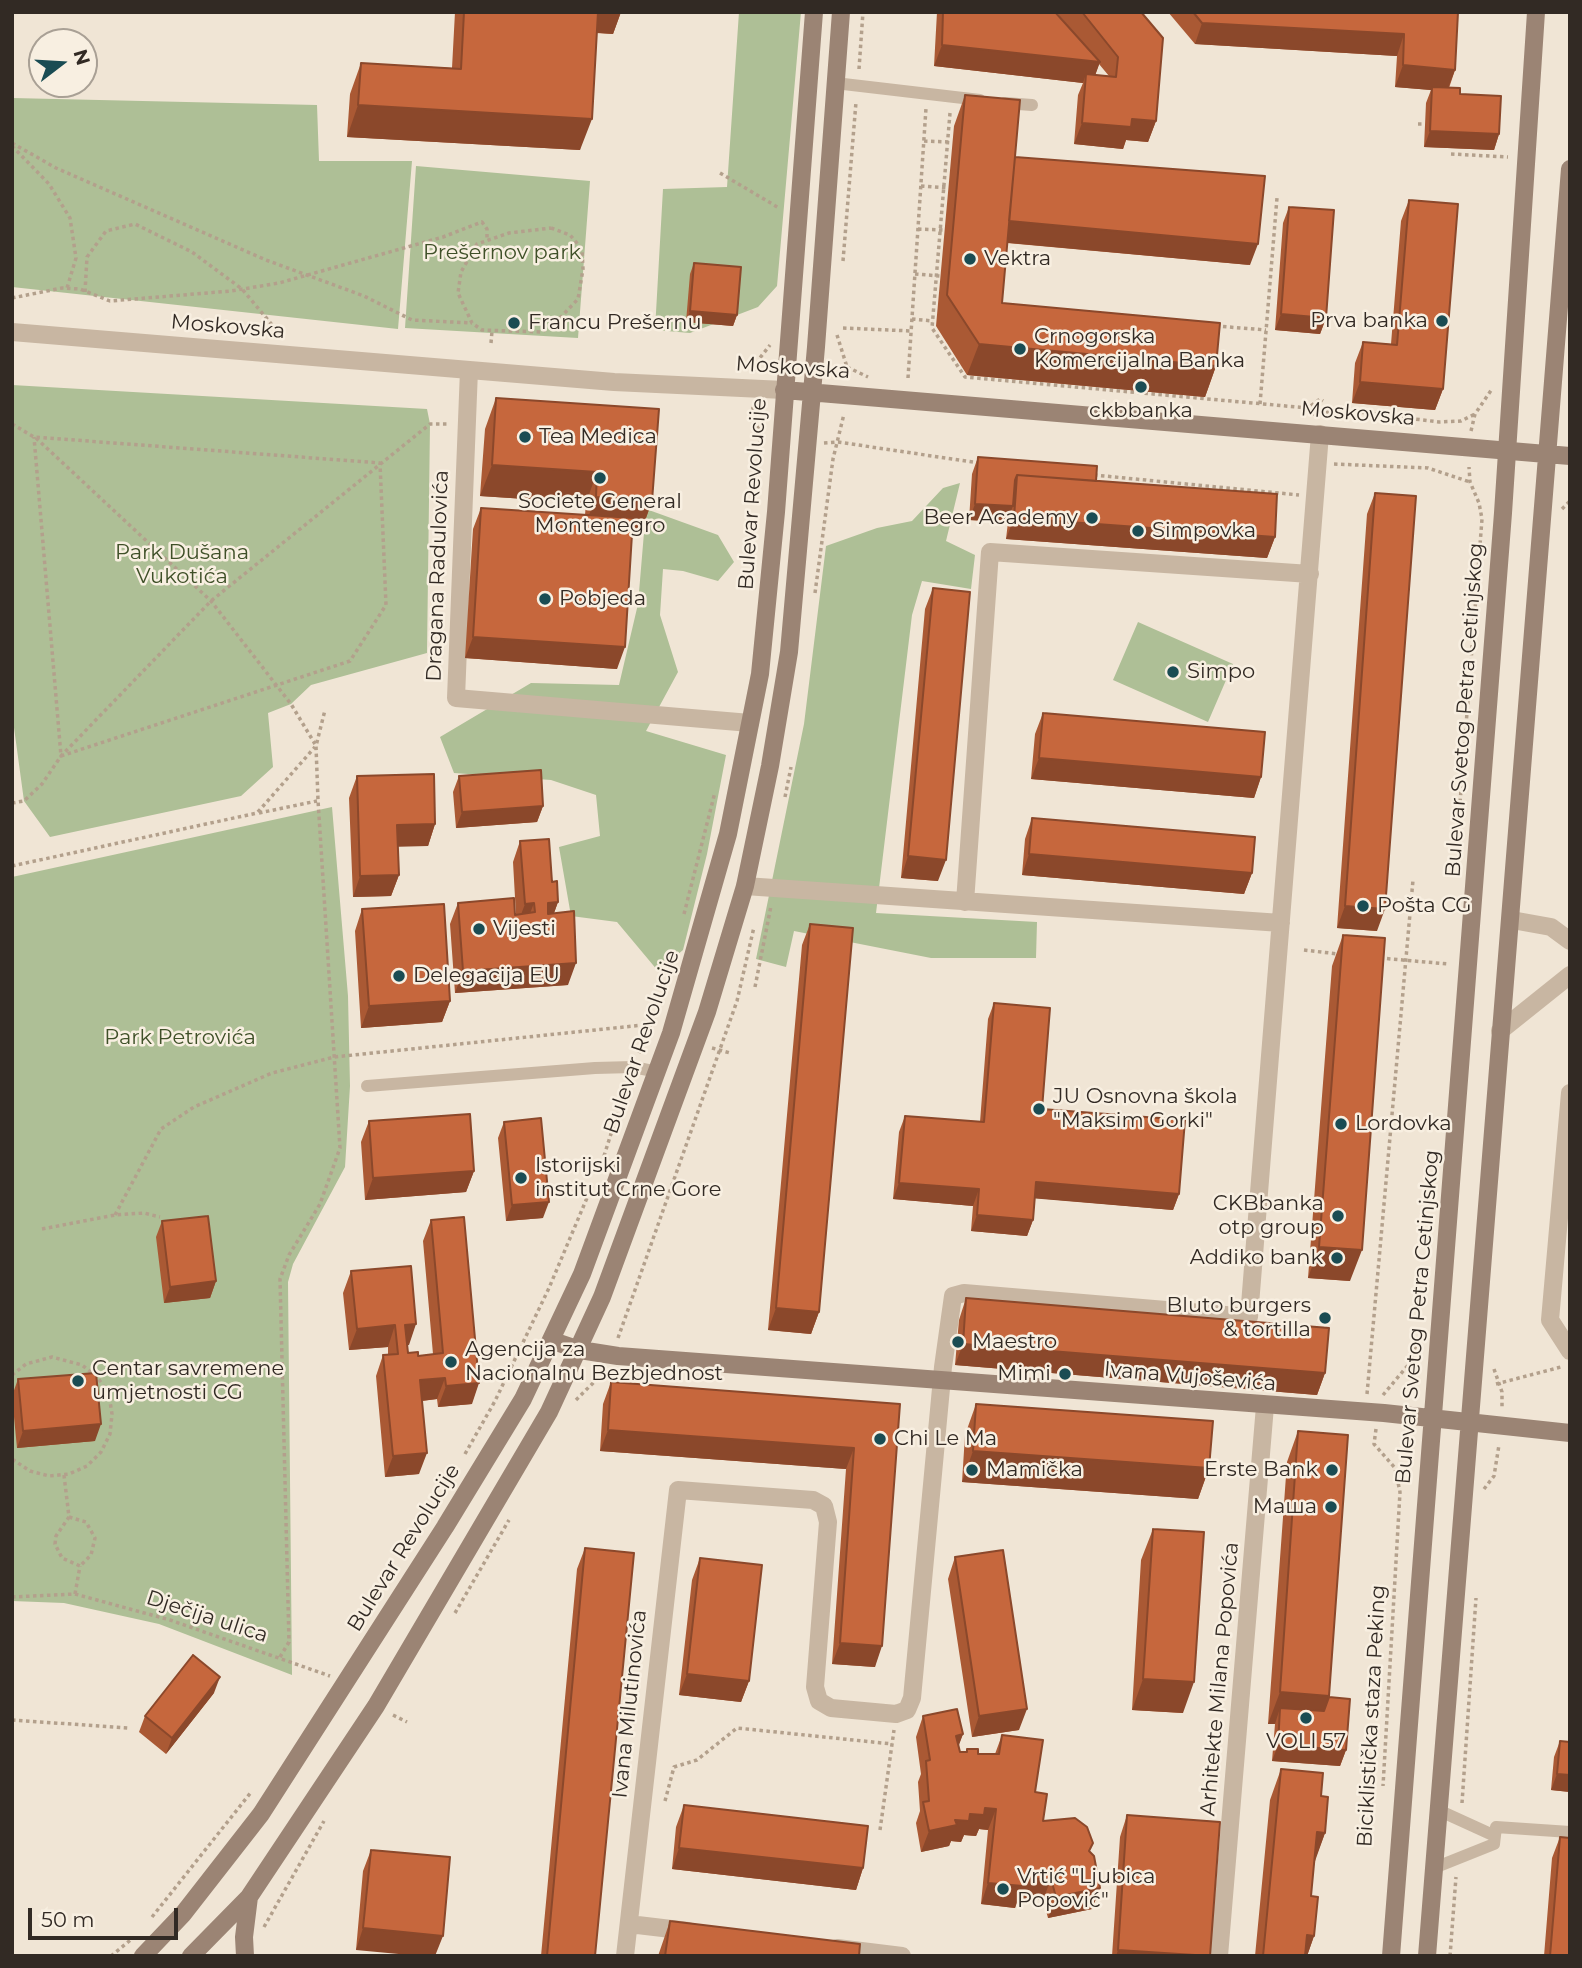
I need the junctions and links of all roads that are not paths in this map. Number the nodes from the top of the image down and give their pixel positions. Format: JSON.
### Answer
{"nodes":[{"id":1,"x":814,"y":12,"type":"edge"},
{"id":2,"x":841,"y":12,"type":"edge"},
{"id":3,"x":1536,"y":12,"type":"edge"},
{"id":4,"x":835,"y":83,"type":"junction"},
{"id":5,"x":1032,"y":105,"type":"dead end"},
{"id":6,"x":1570,"y":169,"type":"edge"},
{"id":7,"x":12,"y":332,"type":"edge"},
{"id":8,"x":469,"y":370,"type":"junction"},
{"id":9,"x":784,"y":390,"type":"junction"},
{"id":10,"x":813,"y":392,"type":"junction"},
{"id":11,"x":1320,"y":434,"type":"junction"},
{"id":12,"x":1507,"y":450,"type":"junction"},
{"id":13,"x":1549,"y":454,"type":"junction"},
{"id":14,"x":1570,"y":456,"type":"edge"},
{"id":15,"x":1310,"y":574,"type":"junction"},
{"id":16,"x":750,"y":723,"type":"junction"},
{"id":17,"x":745,"y":886,"type":"junction"},
{"id":18,"x":965,"y":902,"type":"junction"},
{"id":19,"x":1512,"y":920,"type":"junction"},
{"id":20,"x":1281,"y":923,"type":"junction"},
{"id":21,"x":1570,"y":941,"type":"edge"},
{"id":22,"x":1570,"y":975,"type":"edge"},
{"id":23,"x":1500,"y":1031,"type":"junction"},
{"id":24,"x":658,"y":1072,"type":"junction"},
{"id":25,"x":367,"y":1086,"type":"dead end"},
{"id":26,"x":1570,"y":1093,"type":"edge"},
{"id":27,"x":553,"y":1341,"type":"junction"},
{"id":28,"x":580,"y":1350,"type":"junction"},
{"id":29,"x":1570,"y":1351,"type":"edge"},
{"id":30,"x":943,"y":1380,"type":"junction"},
{"id":31,"x":1265,"y":1406,"type":"junction"},
{"id":32,"x":1434,"y":1418,"type":"junction"},
{"id":33,"x":1471,"y":1423,"type":"junction"},
{"id":34,"x":1570,"y":1433,"type":"edge"},
{"id":35,"x":1438,"y":1810,"type":"junction"},
{"id":36,"x":1570,"y":1832,"type":"edge"},
{"id":37,"x":1495,"y":1840,"type":"junction"},
{"id":38,"x":1434,"y":1868,"type":"junction"},
{"id":39,"x":249,"y":1897,"type":"junction"},
{"id":40,"x":629,"y":1924,"type":"junction"},
{"id":41,"x":711,"y":1933,"type":"edge"},
{"id":42,"x":820,"y":1946,"type":"edge"},
{"id":43,"x":143,"y":1956,"type":"edge"},
{"id":44,"x":191,"y":1956,"type":"edge"},
{"id":45,"x":245,"y":1956,"type":"edge"},
{"id":46,"x":625,"y":1956,"type":"edge"},
{"id":47,"x":902,"y":1956,"type":"edge"},
{"id":48,"x":1219,"y":1956,"type":"edge"},
{"id":49,"x":1391,"y":1956,"type":"edge"},
{"id":50,"x":1427,"y":1956,"type":"edge"}],
"edges":[{"from":1,"to":9,"type":"main road","name":"Bulevar Revolucije"},
{"from":2,"to":4,"type":"main road"},
{"from":3,"to":12,"type":"main road","name":"Bulevar Svetog Petra Cetinjskog"},
{"from":4,"to":5,"type":"lane"},
{"from":4,"to":10,"type":"main road"},
{"from":6,"to":13,"type":"main road"},
{"from":7,"to":8,"type":"street","name":"Moskovska"},
{"from":8,"to":9,"type":"street","name":"Moskovska"},
{"from":8,"to":16,"type":"street","name":"Dragana Radulovića"},
{"from":9,"to":10,"type":"main road","name":"Moskovska"},
{"from":9,"to":16,"type":"main road","name":"Bulevar Revolucije"},
{"from":10,"to":11,"type":"main road","name":"Moskovska"},
{"from":10,"to":17,"type":"main road"},
{"from":11,"to":12,"type":"main road","name":"Moskovska"},
{"from":11,"to":15,"type":"street"},
{"from":12,"to":13,"type":"main road","name":"Moskovska"},
{"from":12,"to":32,"type":"main road","name":"Bulevar Svetog Petra Cetinjskog"},
{"from":13,"to":14,"type":"main road","name":"Moskovska"},
{"from":13,"to":19,"type":"main road"},
{"from":15,"to":18,"type":"street"},
{"from":15,"to":20,"type":"street"},
{"from":16,"to":24,"type":"main road","name":"Bulevar Revolucije"},
{"from":17,"to":18,"type":"street"},
{"from":17,"to":28,"type":"main road"},
{"from":18,"to":20,"type":"street"},
{"from":19,"to":21,"type":"street"},
{"from":19,"to":23,"type":"main road"},
{"from":20,"to":30,"type":"street"},
{"from":22,"to":23,"type":"street"},
{"from":23,"to":33,"type":"main road"},
{"from":24,"to":25,"type":"lane"},
{"from":24,"to":27,"type":"main road","name":"Bulevar Revolucije"},
{"from":26,"to":29,"type":"street"},
{"from":27,"to":28,"type":"main road","name":"Ivana Vujoševića"},
{"from":27,"to":43,"type":"main road","name":"Bulevar Revolucije"},
{"from":28,"to":30,"type":"main road","name":"Ivana Vujoševića"},
{"from":28,"to":39,"type":"main road"},
{"from":30,"to":31,"type":"main road","name":"Ivana Vujoševića"},
{"from":30,"to":40,"type":"street","name":"Ivana Milutinovića"},
{"from":31,"to":32,"type":"main road","name":"Ivana Vujoševića"},
{"from":31,"to":48,"type":"street","name":"Arhitekte Milana Popovića"},
{"from":32,"to":33,"type":"main road","name":"Ivana Vujoševića"},
{"from":32,"to":49,"type":"main road","name":"Bulevar Svetog Petra Cetinjskog"},
{"from":33,"to":34,"type":"main road","name":"Ivana Vujoševića"},
{"from":33,"to":35,"type":"main road"},
{"from":35,"to":37,"type":"lane"},
{"from":35,"to":38,"type":"main road"},
{"from":36,"to":37,"type":"lane"},
{"from":37,"to":38,"type":"lane"},
{"from":38,"to":50,"type":"main road"},
{"from":39,"to":44,"type":"main road"},
{"from":39,"to":45,"type":"main road"},
{"from":40,"to":41,"type":"street"},
{"from":40,"to":46,"type":"street","name":"Ivana Milutinovića"},
{"from":42,"to":47,"type":"street"}]}
